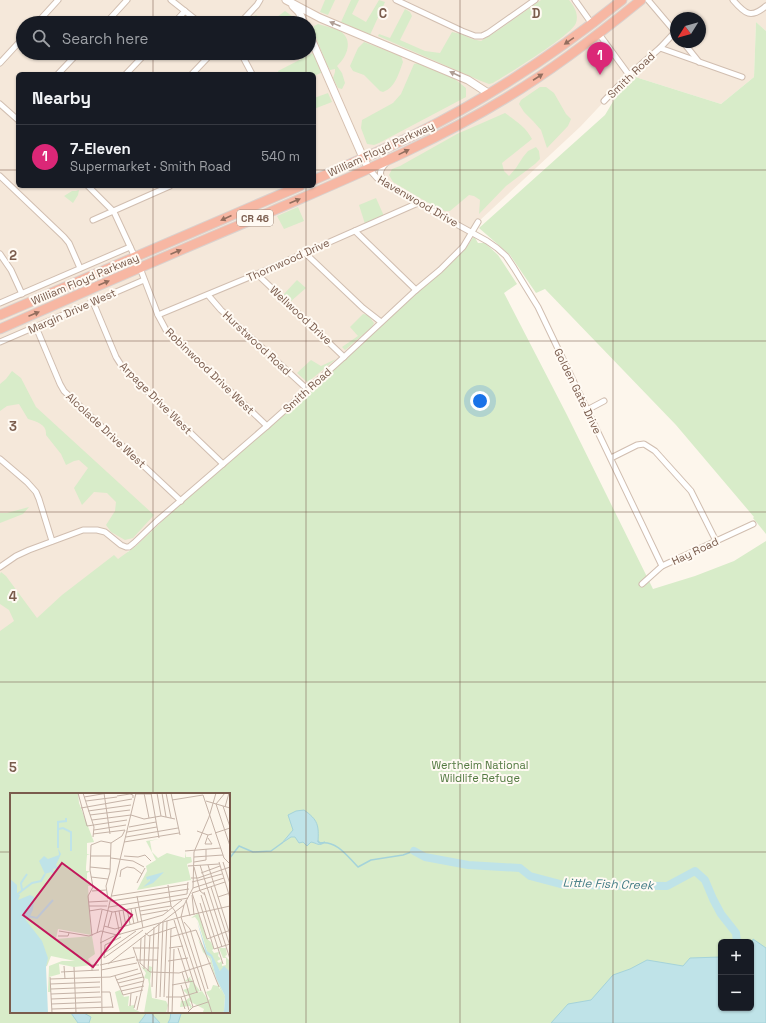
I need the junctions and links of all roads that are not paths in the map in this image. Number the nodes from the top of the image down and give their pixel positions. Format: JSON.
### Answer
{"nodes":[{"id":1,"x":58,"y":0,"type":"edge"},
{"id":2,"x":127,"y":0,"type":"edge"},
{"id":3,"x":171,"y":0,"type":"edge"},
{"id":4,"x":260,"y":0,"type":"edge"},
{"id":5,"x":396,"y":0,"type":"edge"},
{"id":6,"x":535,"y":0,"type":"edge"},
{"id":7,"x":575,"y":0,"type":"edge"},
{"id":8,"x":622,"y":0,"type":"edge"},
{"id":9,"x":641,"y":0,"type":"edge"},
{"id":10,"x":648,"y":0,"type":"edge"},
{"id":11,"x":733,"y":0,"type":"edge"},
{"id":12,"x":287,"y":1,"type":"edge"},
{"id":13,"x":766,"y":6,"type":"edge"},
{"id":14,"x":185,"y":11,"type":"junction"},
{"id":15,"x":43,"y":16,"type":"edge"},
{"id":16,"x":112,"y":16,"type":"edge"},
{"id":17,"x":180,"y":16,"type":"edge"},
{"id":18,"x":191,"y":16,"type":"edge"},
{"id":19,"x":247,"y":16,"type":"edge"},
{"id":20,"x":301,"y":16,"type":"edge"},
{"id":21,"x":316,"y":17,"type":"edge"},
{"id":22,"x":320,"y":18,"type":"junction"},
{"id":23,"x":592,"y":24,"type":"junction"},
{"id":24,"x":670,"y":26,"type":"edge"},
{"id":25,"x":599,"y":34,"type":"junction"},
{"id":26,"x":670,"y":39,"type":"edge"},
{"id":27,"x":16,"y":46,"type":"edge"},
{"id":28,"x":660,"y":48,"type":"junction"},
{"id":29,"x":688,"y":48,"type":"edge"},
{"id":30,"x":316,"y":50,"type":"edge"},
{"id":31,"x":71,"y":60,"type":"edge"},
{"id":32,"x":139,"y":60,"type":"edge"},
{"id":33,"x":205,"y":60,"type":"edge"},
{"id":34,"x":245,"y":60,"type":"edge"},
{"id":35,"x":0,"y":63,"type":"edge"},
{"id":36,"x":699,"y":63,"type":"junction"},
{"id":37,"x":60,"y":72,"type":"edge"},
{"id":38,"x":128,"y":72,"type":"edge"},
{"id":39,"x":194,"y":72,"type":"edge"},
{"id":40,"x":251,"y":72,"type":"edge"},
{"id":41,"x":629,"y":74,"type":"junction"},
{"id":42,"x":742,"y":77,"type":"dead end"},
{"id":43,"x":488,"y":93,"type":"junction"},
{"id":44,"x":604,"y":101,"type":"dead end"},
{"id":45,"x":0,"y":104,"type":"edge"},
{"id":46,"x":16,"y":118,"type":"edge"},
{"id":47,"x":363,"y":158,"type":"junction"},
{"id":48,"x":389,"y":160,"type":"junction"},
{"id":49,"x":369,"y":169,"type":"junction"},
{"id":50,"x":0,"y":176,"type":"edge"},
{"id":51,"x":316,"y":179,"type":"edge"},
{"id":52,"x":385,"y":182,"type":"junction"},
{"id":53,"x":90,"y":188,"type":"edge"},
{"id":54,"x":166,"y":188,"type":"edge"},
{"id":55,"x":295,"y":188,"type":"edge"},
{"id":56,"x":418,"y":203,"type":"junction"},
{"id":57,"x":114,"y":212,"type":"junction"},
{"id":58,"x":93,"y":220,"type":"dead end"},
{"id":59,"x":478,"y":222,"type":"dead end"},
{"id":60,"x":355,"y":231,"type":"junction"},
{"id":61,"x":472,"y":232,"type":"junction"},
{"id":62,"x":130,"y":247,"type":"junction"},
{"id":63,"x":305,"y":253,"type":"junction"},
{"id":64,"x":0,"y":254,"type":"edge"},
{"id":65,"x":135,"y":257,"type":"junction"},
{"id":66,"x":80,"y":268,"type":"junction"},
{"id":67,"x":140,"y":268,"type":"junction"},
{"id":68,"x":257,"y":274,"type":"junction"},
{"id":69,"x":144,"y":280,"type":"junction"},
{"id":70,"x":416,"y":290,"type":"junction"},
{"id":71,"x":22,"y":294,"type":"junction"},
{"id":72,"x":208,"y":295,"type":"junction"},
{"id":73,"x":93,"y":302,"type":"junction"},
{"id":74,"x":0,"y":303,"type":"edge"},
{"id":75,"x":158,"y":315,"type":"junction"},
{"id":76,"x":0,"y":316,"type":"edge"},
{"id":77,"x":381,"y":322,"type":"junction"},
{"id":78,"x":36,"y":327,"type":"junction"},
{"id":79,"x":0,"y":329,"type":"edge"},
{"id":80,"x":0,"y":342,"type":"edge"},
{"id":81,"x":344,"y":357,"type":"junction"},
{"id":82,"x":307,"y":389,"type":"junction"},
{"id":83,"x":604,"y":401,"type":"dead end"},
{"id":84,"x":587,"y":410,"type":"junction"},
{"id":85,"x":267,"y":426,"type":"junction"},
{"id":86,"x":611,"y":458,"type":"junction"},
{"id":87,"x":0,"y":460,"type":"edge"},
{"id":88,"x":223,"y":464,"type":"junction"},
{"id":89,"x":180,"y":501,"type":"junction"},
{"id":90,"x":753,"y":524,"type":"dead end"},
{"id":91,"x":52,"y":541,"type":"junction"},
{"id":92,"x":716,"y":541,"type":"junction"},
{"id":93,"x":662,"y":566,"type":"junction"},
{"id":94,"x":0,"y":567,"type":"edge"},
{"id":95,"x":642,"y":584,"type":"dead end"}],
"edges":[{"from":1,"to":15,"type":"street"},
{"from":2,"to":16,"type":"street"},
{"from":3,"to":14,"type":"street"},
{"from":4,"to":19,"type":"street"},
{"from":5,"to":6,"type":"street"},
{"from":7,"to":23,"type":"street"},
{"from":8,"to":23,"type":"highway","name":"William Floyd Parkway"},
{"from":9,"to":25,"type":"highway","name":"William Floyd Parkway","number":"CR 46"},
{"from":10,"to":24,"type":"street"},
{"from":11,"to":13,"type":"street"},
{"from":12,"to":20,"type":"street"},
{"from":12,"to":22,"type":"street"},
{"from":14,"to":17,"type":"street"},
{"from":14,"to":18,"type":"street"},
{"from":21,"to":22,"type":"street"},
{"from":43,"to":22,"type":"street","one_way":true},
{"from":23,"to":43,"type":"highway","name":"William Floyd Parkway","one_way":true},
{"from":25,"to":41,"type":"street"},
{"from":48,"to":25,"type":"highway","name":"William Floyd Parkway","number":"CR 46","one_way":true},
{"from":26,"to":28,"type":"street","name":"Smith Road"},
{"from":27,"to":35,"type":"street"},
{"from":28,"to":36,"type":"street"},
{"from":28,"to":41,"type":"street","name":"Smith Road"},
{"from":29,"to":36,"type":"street"},
{"from":30,"to":47,"type":"street","name":"Havenwood Drive"},
{"from":31,"to":37,"type":"street"},
{"from":32,"to":38,"type":"street"},
{"from":33,"to":39,"type":"street"},
{"from":34,"to":40,"type":"street"},
{"from":36,"to":42,"type":"street"},
{"from":41,"to":44,"type":"street","name":"Smith Road"},
{"from":43,"to":47,"type":"highway","name":"William Floyd Parkway"},
{"from":45,"to":46,"type":"street"},
{"from":47,"to":49,"type":"street","name":"Havenwood Drive"},
{"from":47,"to":51,"type":"highway","name":"William Floyd Parkway"},
{"from":48,"to":49,"type":"highway","name":"William Floyd Parkway","number":"CR 46"},
{"from":48,"to":52,"type":"street"},
{"from":49,"to":52,"type":"street","name":"Havenwood Drive"},
{"from":67,"to":49,"type":"highway","name":"William Floyd Parkway","number":"CR 46","one_way":true},
{"from":50,"to":66,"type":"street"},
{"from":52,"to":56,"type":"street","name":"Havenwood Drive"},
{"from":53,"to":57,"type":"street"},
{"from":54,"to":57,"type":"street"},
{"from":55,"to":65,"type":"highway","name":"William Floyd Parkway","number":"CR 46","one_way":true},
{"from":56,"to":60,"type":"street","name":"Thornwood Drive"},
{"from":56,"to":61,"type":"street","name":"Havenwood Drive"},
{"from":57,"to":58,"type":"street"},
{"from":57,"to":62,"type":"street","name":"Robinwood Drive West"},
{"from":59,"to":61,"type":"street","name":"Smith Road"},
{"from":60,"to":63,"type":"street","name":"Thornwood Drive"},
{"from":60,"to":70,"type":"street"},
{"from":61,"to":70,"type":"street","name":"Smith Road"},
{"from":61,"to":84,"type":"street","name":"Golden Gate Drive"},
{"from":62,"to":65,"type":"street","name":"Robinwood Drive West"},
{"from":62,"to":66,"type":"street"},
{"from":63,"to":68,"type":"street","name":"Thornwood Drive"},
{"from":63,"to":77,"type":"street"},
{"from":64,"to":71,"type":"street"},
{"from":65,"to":67,"type":"street","name":"Robinwood Drive West"},
{"from":65,"to":76,"type":"highway","name":"William Floyd Parkway","number":"CR 46"},
{"from":66,"to":71,"type":"street"},
{"from":67,"to":69,"type":"street","name":"Robinwood Drive West"},
{"from":79,"to":67,"type":"highway","name":"William Floyd Parkway","number":"CR 46","one_way":true},
{"from":68,"to":72,"type":"street","name":"Thornwood Drive"},
{"from":68,"to":81,"type":"street","name":"Wellwood Drive"},
{"from":69,"to":73,"type":"street","name":"Margin Drive West"},
{"from":69,"to":75,"type":"street","name":"Robinwood Drive West"},
{"from":70,"to":77,"type":"street","name":"Smith Road"},
{"from":71,"to":74,"type":"street"},
{"from":72,"to":75,"type":"street","name":"Thornwood Drive"},
{"from":72,"to":82,"type":"street","name":"Hurstwood Road"},
{"from":73,"to":78,"type":"street","name":"Margin Drive West"},
{"from":73,"to":88,"type":"street","name":"Arpage Drive West"},
{"from":75,"to":85,"type":"street","name":"Robinwood Drive West"},
{"from":77,"to":81,"type":"street","name":"Smith Road"},
{"from":78,"to":80,"type":"street","name":"Margin Drive West"},
{"from":78,"to":89,"type":"street","name":"Alcolade Drive West"},
{"from":81,"to":82,"type":"street","name":"Smith Road"},
{"from":82,"to":85,"type":"street","name":"Smith Road"},
{"from":83,"to":84,"type":"street"},
{"from":84,"to":86,"type":"street","name":"Golden Gate Drive"},
{"from":85,"to":88,"type":"street","name":"Smith Road"},
{"from":86,"to":92,"type":"street"},
{"from":86,"to":93,"type":"street","name":"Golden Gate Drive"},
{"from":87,"to":91,"type":"street"},
{"from":88,"to":89,"type":"street","name":"Smith Road"},
{"from":89,"to":91,"type":"street","name":"Smith Road"},
{"from":90,"to":92,"type":"street","name":"Hay Road"},
{"from":91,"to":94,"type":"street"},
{"from":92,"to":93,"type":"street","name":"Hay Road"},
{"from":93,"to":95,"type":"street","name":"Hay Road"}]}
